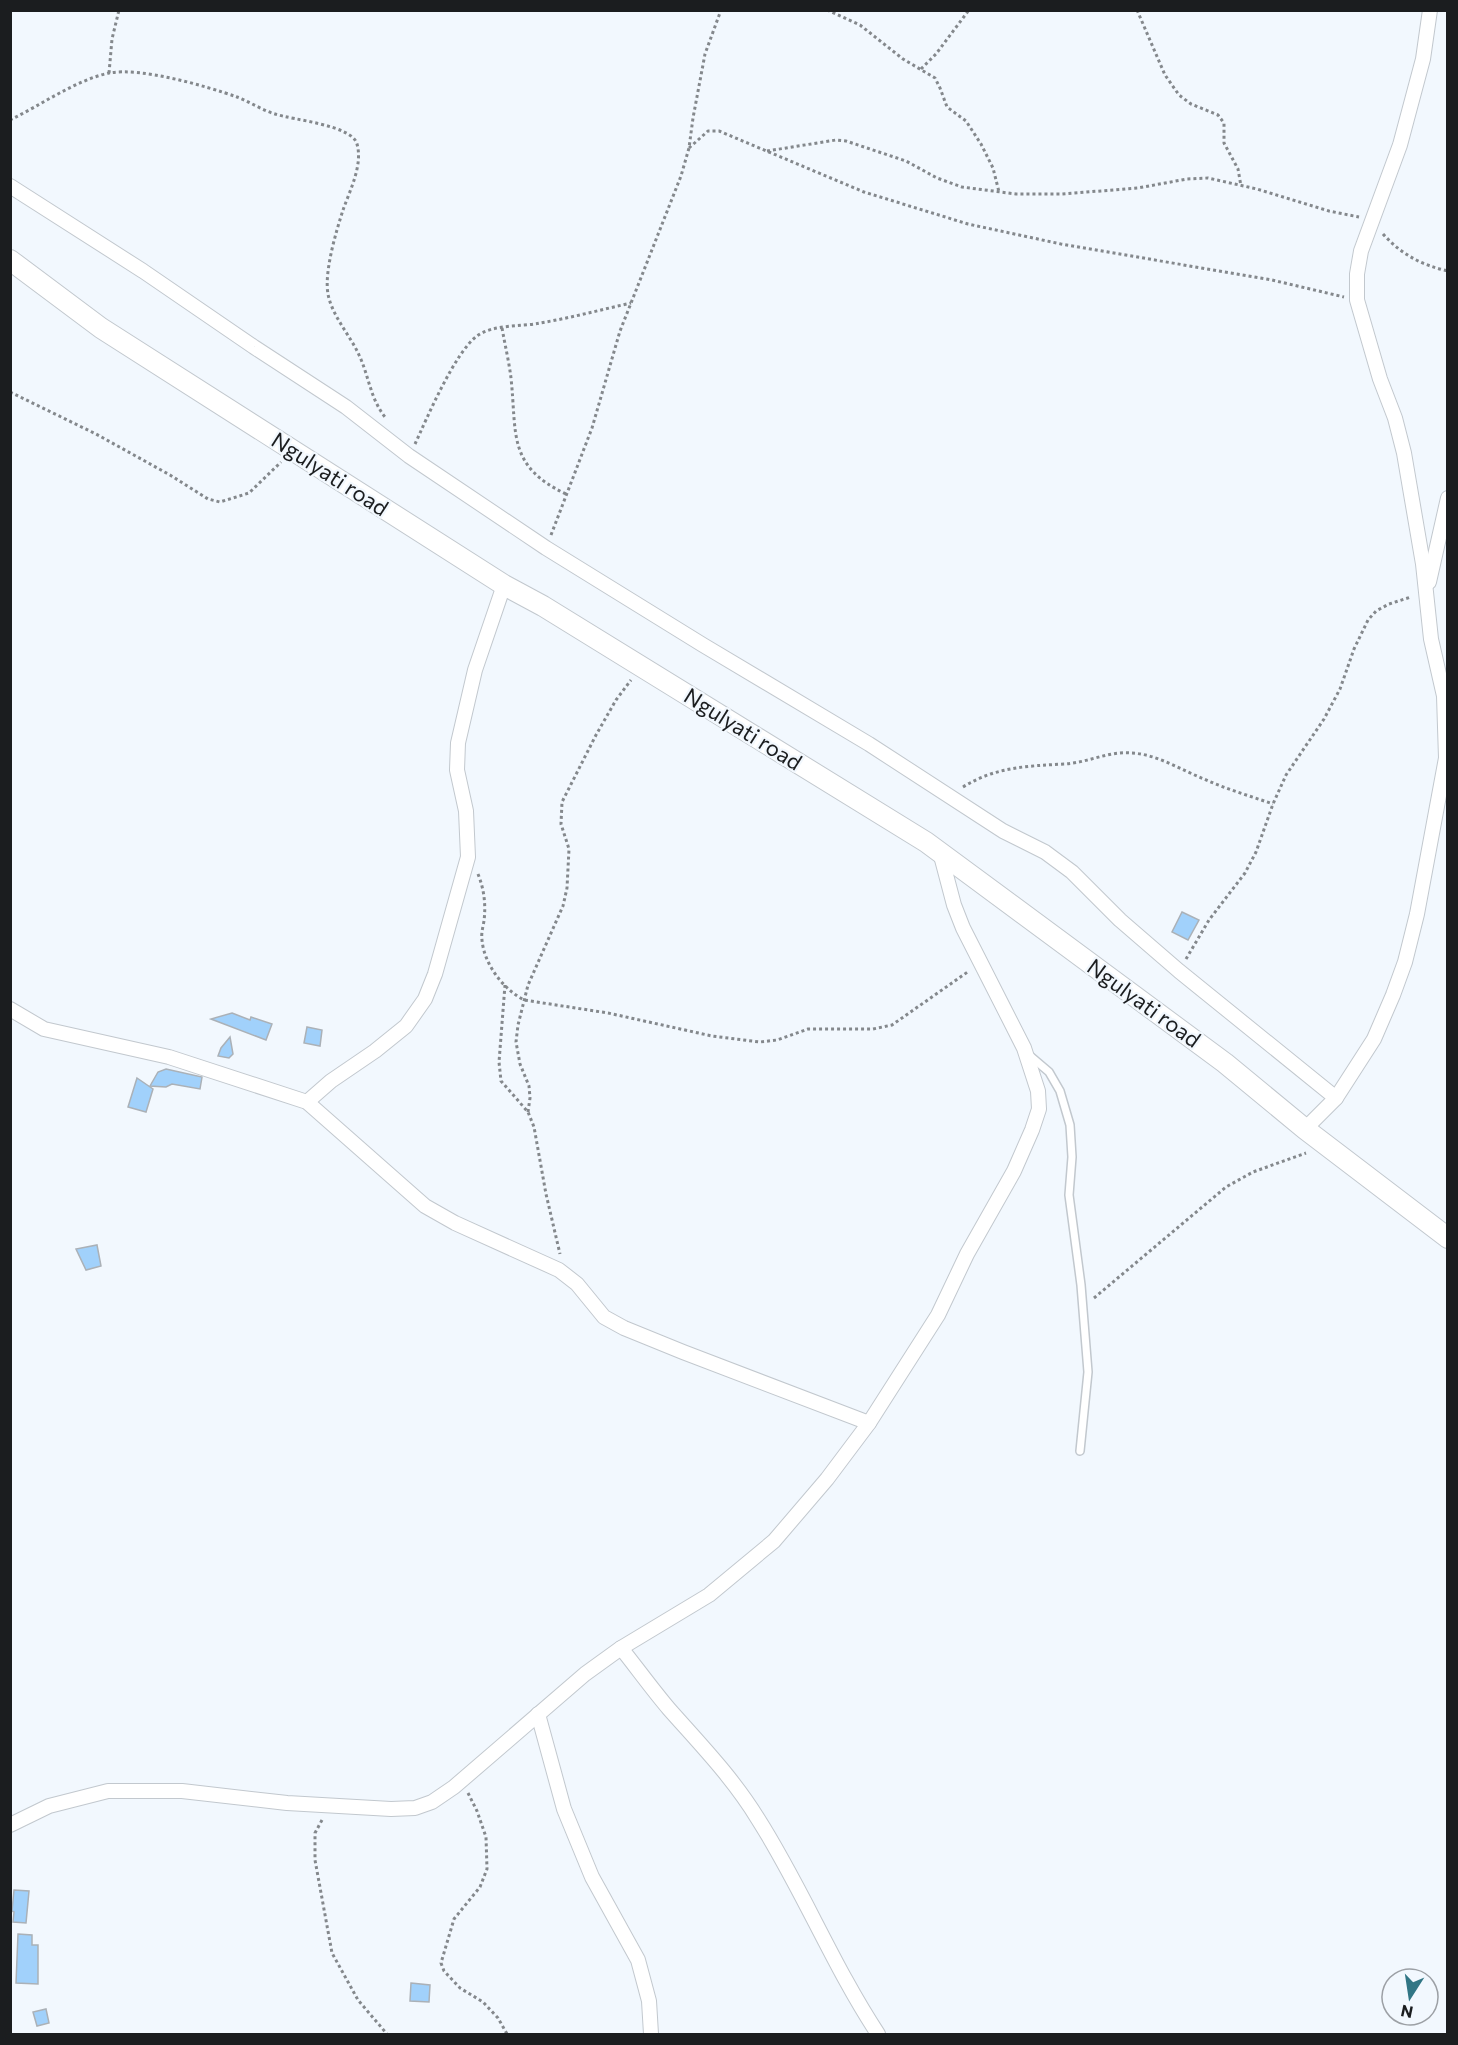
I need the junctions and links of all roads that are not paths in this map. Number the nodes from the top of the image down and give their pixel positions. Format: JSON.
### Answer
{"nodes":[{"id":1,"x":1430,"y":10,"type":"edge"},
{"id":2,"x":10,"y":186,"type":"edge"},
{"id":3,"x":10,"y":260,"type":"edge"},
{"id":4,"x":1448,"y":498,"type":"edge"},
{"id":5,"x":504,"y":585,"type":"junction"},
{"id":6,"x":1426,"y":593,"type":"junction"},
{"id":7,"x":940,"y":852,"type":"junction"},
{"id":8,"x":10,"y":1009,"type":"edge"},
{"id":9,"x":1025,"y":1052,"type":"junction"},
{"id":10,"x":1336,"y":1098,"type":"junction"},
{"id":11,"x":306,"y":1102,"type":"junction"},
{"id":12,"x":1305,"y":1129,"type":"junction"},
{"id":13,"x":1448,"y":1239,"type":"edge"},
{"id":14,"x":868,"y":1423,"type":"junction"},
{"id":15,"x":1080,"y":1451,"type":"dead end"},
{"id":16,"x":621,"y":1648,"type":"junction"},
{"id":17,"x":538,"y":1714,"type":"junction"},
{"id":18,"x":10,"y":1825,"type":"edge"},
{"id":19,"x":651,"y":2034,"type":"edge"},
{"id":20,"x":878,"y":2034,"type":"edge"}],
"edges":[{"from":1,"to":6,"type":"street"},
{"from":2,"to":10,"type":"street"},
{"from":3,"to":5,"type":"main road","name":"Ngulyati road"},
{"from":4,"to":6,"type":"street"},
{"from":5,"to":7,"type":"main road","name":"Ngulyati road"},
{"from":5,"to":11,"type":"street"},
{"from":6,"to":10,"type":"street"},
{"from":7,"to":9,"type":"street"},
{"from":7,"to":12,"type":"main road","name":"Ngulyati road"},
{"from":8,"to":11,"type":"street"},
{"from":9,"to":14,"type":"street"},
{"from":9,"to":15,"type":"lane"},
{"from":10,"to":12,"type":"street"},
{"from":11,"to":14,"type":"street"},
{"from":12,"to":13,"type":"main road","name":"Ngulyati road"},
{"from":14,"to":16,"type":"street"},
{"from":16,"to":17,"type":"street"},
{"from":16,"to":20,"type":"street"},
{"from":17,"to":18,"type":"street"},
{"from":17,"to":19,"type":"street"}]}
